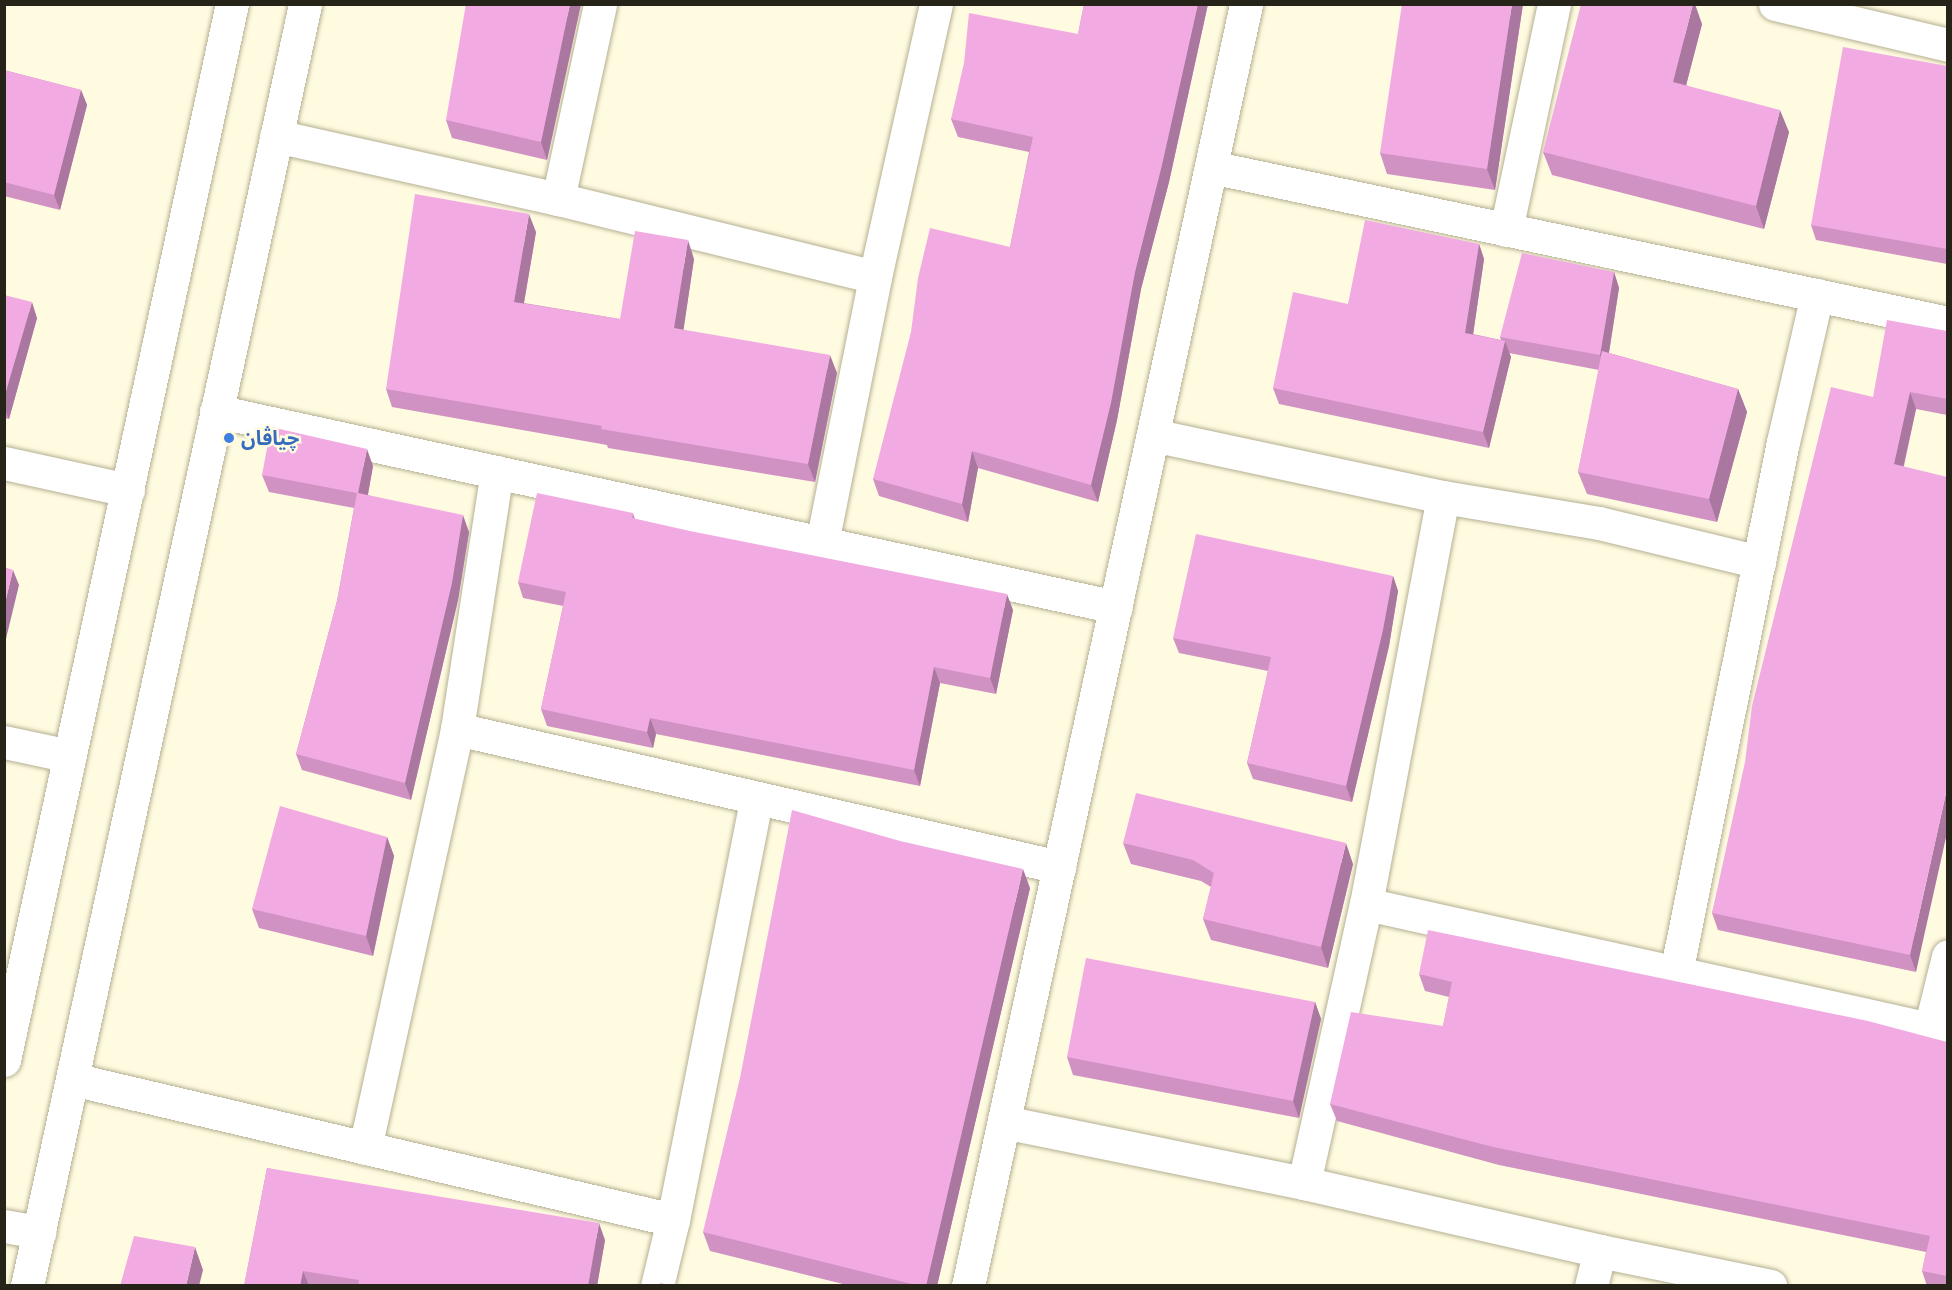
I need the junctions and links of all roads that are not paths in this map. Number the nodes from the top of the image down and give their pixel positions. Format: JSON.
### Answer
{"nodes":[{"id":1,"x":232,"y":4,"type":"edge"},
{"id":2,"x":305,"y":4,"type":"edge"},
{"id":3,"x":600,"y":4,"type":"edge"},
{"id":4,"x":936,"y":4,"type":"edge"},
{"id":5,"x":1246,"y":4,"type":"edge"},
{"id":6,"x":1554,"y":4,"type":"edge"},
{"id":7,"x":1775,"y":4,"type":"edge"},
{"id":8,"x":1947,"y":45,"type":"edge"},
{"id":9,"x":276,"y":136,"type":"junction"},
{"id":10,"x":1211,"y":167,"type":"junction"},
{"id":11,"x":558,"y":199,"type":"junction"},
{"id":12,"x":1506,"y":230,"type":"junction"},
{"id":13,"x":874,"y":277,"type":"junction"},
{"id":14,"x":1817,"y":296,"type":"junction"},
{"id":15,"x":1947,"y":323,"type":"edge"},
{"id":16,"x":216,"y":411,"type":"junction"},
{"id":17,"x":1153,"y":435,"type":"junction"},
{"id":18,"x":4,"y":463,"type":"edge"},
{"id":19,"x":497,"y":472,"type":"junction"},
{"id":20,"x":128,"y":490,"type":"junction"},
{"id":21,"x":1443,"y":498,"type":"junction"},
{"id":22,"x":822,"y":543,"type":"junction"},
{"id":23,"x":1758,"y":562,"type":"junction"},
{"id":24,"x":1116,"y":607,"type":"junction"},
{"id":25,"x":457,"y":729,"type":"junction"},
{"id":26,"x":4,"y":742,"type":"edge"},
{"id":27,"x":70,"y":756,"type":"junction"},
{"id":28,"x":756,"y":799,"type":"junction"},
{"id":29,"x":1059,"y":867,"type":"junction"},
{"id":30,"x":1366,"y":904,"type":"junction"},
{"id":31,"x":1947,"y":956,"type":"edge"},
{"id":32,"x":1676,"y":973,"type":"junction"},
{"id":33,"x":1939,"y":1031,"type":"edge"},
{"id":34,"x":4,"y":1060,"type":"edge"},
{"id":35,"x":72,"y":1079,"type":"junction"},
{"id":36,"x":1004,"y":1122,"type":"junction"},
{"id":37,"x":365,"y":1148,"type":"junction"},
{"id":38,"x":1304,"y":1183,"type":"junction"},
{"id":39,"x":673,"y":1220,"type":"junction"},
{"id":40,"x":4,"y":1226,"type":"edge"},
{"id":41,"x":39,"y":1232,"type":"junction"},
{"id":42,"x":1600,"y":1251,"type":"junction"},
{"id":43,"x":27,"y":1286,"type":"edge"},
{"id":44,"x":657,"y":1286,"type":"edge"},
{"id":45,"x":968,"y":1286,"type":"edge"},
{"id":46,"x":1592,"y":1286,"type":"edge"},
{"id":47,"x":1770,"y":1286,"type":"edge"}],
"edges":[{"from":1,"to":20,"type":"street"},
{"from":2,"to":9,"type":"street"},
{"from":3,"to":11,"type":"street"},
{"from":4,"to":13,"type":"street"},
{"from":5,"to":10,"type":"street"},
{"from":6,"to":12,"type":"street"},
{"from":7,"to":8,"type":"street"},
{"from":9,"to":11,"type":"street"},
{"from":9,"to":16,"type":"street"},
{"from":10,"to":12,"type":"street"},
{"from":10,"to":17,"type":"street"},
{"from":11,"to":13,"type":"street"},
{"from":12,"to":14,"type":"street"},
{"from":13,"to":22,"type":"street"},
{"from":14,"to":15,"type":"street"},
{"from":14,"to":23,"type":"street"},
{"from":16,"to":19,"type":"street"},
{"from":16,"to":35,"type":"street"},
{"from":17,"to":21,"type":"street"},
{"from":17,"to":24,"type":"street"},
{"from":18,"to":20,"type":"street"},
{"from":19,"to":22,"type":"street"},
{"from":19,"to":25,"type":"street"},
{"from":20,"to":27,"type":"street"},
{"from":21,"to":23,"type":"street"},
{"from":21,"to":30,"type":"street"},
{"from":22,"to":24,"type":"street"},
{"from":23,"to":32,"type":"street"},
{"from":24,"to":29,"type":"street"},
{"from":25,"to":28,"type":"street"},
{"from":25,"to":37,"type":"street"},
{"from":26,"to":27,"type":"street"},
{"from":27,"to":34,"type":"street"},
{"from":28,"to":29,"type":"street"},
{"from":28,"to":39,"type":"street"},
{"from":29,"to":36,"type":"street"},
{"from":30,"to":32,"type":"street"},
{"from":30,"to":38,"type":"street"},
{"from":31,"to":33,"type":"street"},
{"from":32,"to":33,"type":"street"},
{"from":35,"to":37,"type":"street"},
{"from":35,"to":41,"type":"street"},
{"from":36,"to":38,"type":"street"},
{"from":36,"to":45,"type":"street"},
{"from":37,"to":39,"type":"street"},
{"from":38,"to":42,"type":"street"},
{"from":39,"to":44,"type":"street"},
{"from":40,"to":41,"type":"street"},
{"from":41,"to":43,"type":"street"},
{"from":42,"to":46,"type":"street"},
{"from":42,"to":47,"type":"street"}]}
